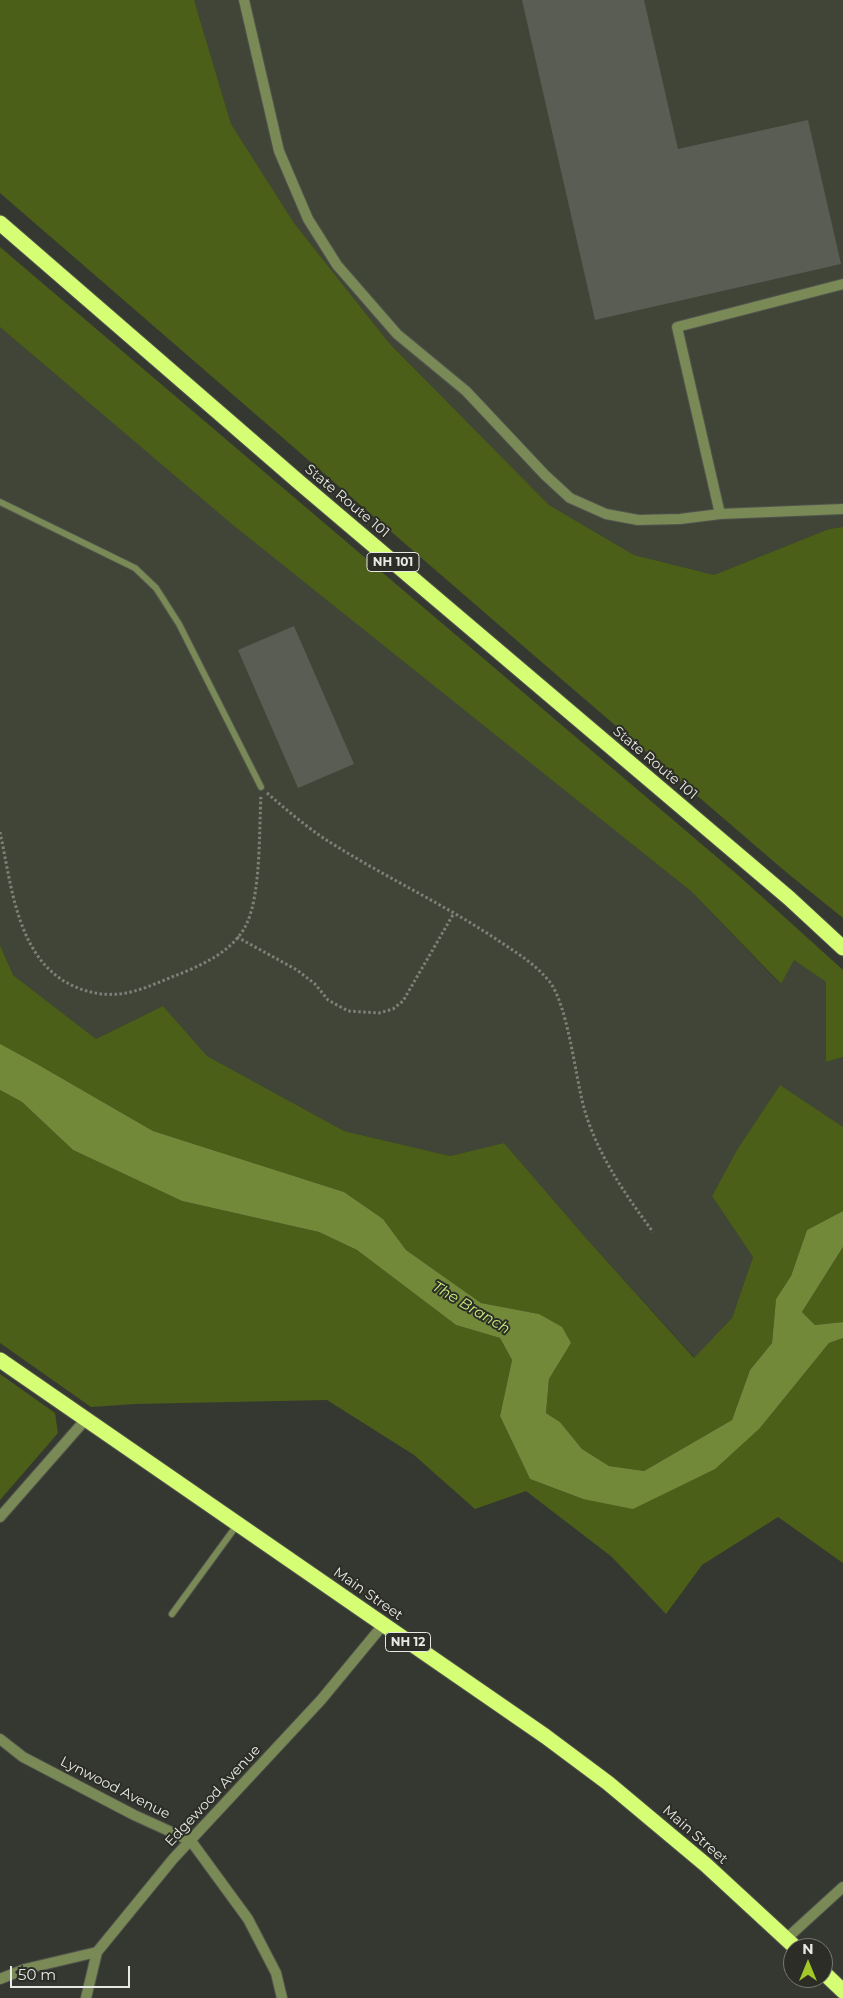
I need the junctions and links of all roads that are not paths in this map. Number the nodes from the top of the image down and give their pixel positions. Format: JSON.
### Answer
{"nodes":[{"id":1,"x":244,"y":0,"type":"edge"},
{"id":2,"x":0,"y":223,"type":"edge"},
{"id":3,"x":843,"y":284,"type":"edge"},
{"id":4,"x":0,"y":502,"type":"edge"},
{"id":5,"x":843,"y":509,"type":"edge"},
{"id":6,"x":720,"y":514,"type":"junction"},
{"id":7,"x":261,"y":788,"type":"road end"},
{"id":8,"x":789,"y":898,"type":"junction"},
{"id":9,"x":843,"y":939,"type":"edge"},
{"id":10,"x":843,"y":948,"type":"edge"},
{"id":11,"x":0,"y":1360,"type":"edge"},
{"id":12,"x":86,"y":1419,"type":"junction"},
{"id":13,"x":0,"y":1518,"type":"edge"},
{"id":14,"x":237,"y":1524,"type":"junction"},
{"id":15,"x":172,"y":1614,"type":"dead end"},
{"id":16,"x":383,"y":1624,"type":"junction"},
{"id":17,"x":0,"y":1739,"type":"edge"},
{"id":18,"x":191,"y":1841,"type":"junction"},
{"id":19,"x":843,"y":1887,"type":"edge"},
{"id":20,"x":785,"y":1938,"type":"edge"},
{"id":21,"x":796,"y":1938,"type":"edge"},
{"id":22,"x":97,"y":1952,"type":"junction"},
{"id":23,"x":0,"y":1979,"type":"edge"},
{"id":24,"x":833,"y":1981,"type":"edge"},
{"id":25,"x":843,"y":1990,"type":"edge"},
{"id":26,"x":86,"y":1998,"type":"edge"},
{"id":27,"x":282,"y":1998,"type":"edge"}],
"edges":[{"from":1,"to":6,"type":"street"},
{"from":2,"to":8,"type":"highway","name":"State Route 101","number":"NH 101"},
{"from":3,"to":6,"type":"street"},
{"from":4,"to":7,"type":"lane"},
{"from":5,"to":6,"type":"street"},
{"from":8,"to":9,"type":"highway","name":"State Route 101","number":"NH 101"},
{"from":8,"to":10,"type":"highway","name":"State Route 101","number":"NH 101"},
{"from":11,"to":12,"type":"highway","name":"Main Street","number":"NH 12"},
{"from":12,"to":13,"type":"street"},
{"from":12,"to":14,"type":"highway","name":"Main Street","number":"NH 12"},
{"from":14,"to":15,"type":"lane"},
{"from":14,"to":16,"type":"highway","name":"Main Street","number":"NH 12"},
{"from":16,"to":18,"type":"street","name":"Edgewood Avenue"},
{"from":16,"to":20,"type":"highway","name":"Main Street","number":"NH 12"},
{"from":17,"to":18,"type":"street","name":"Lynwood Avenue"},
{"from":18,"to":22,"type":"street","name":"Edgewood Avenue"},
{"from":18,"to":27,"type":"street","name":"Lynwood Avenue"},
{"from":19,"to":21,"type":"street"},
{"from":22,"to":23,"type":"street"},
{"from":22,"to":26,"type":"street","name":"Edgewood Avenue"},
{"from":24,"to":25,"type":"highway"}]}
